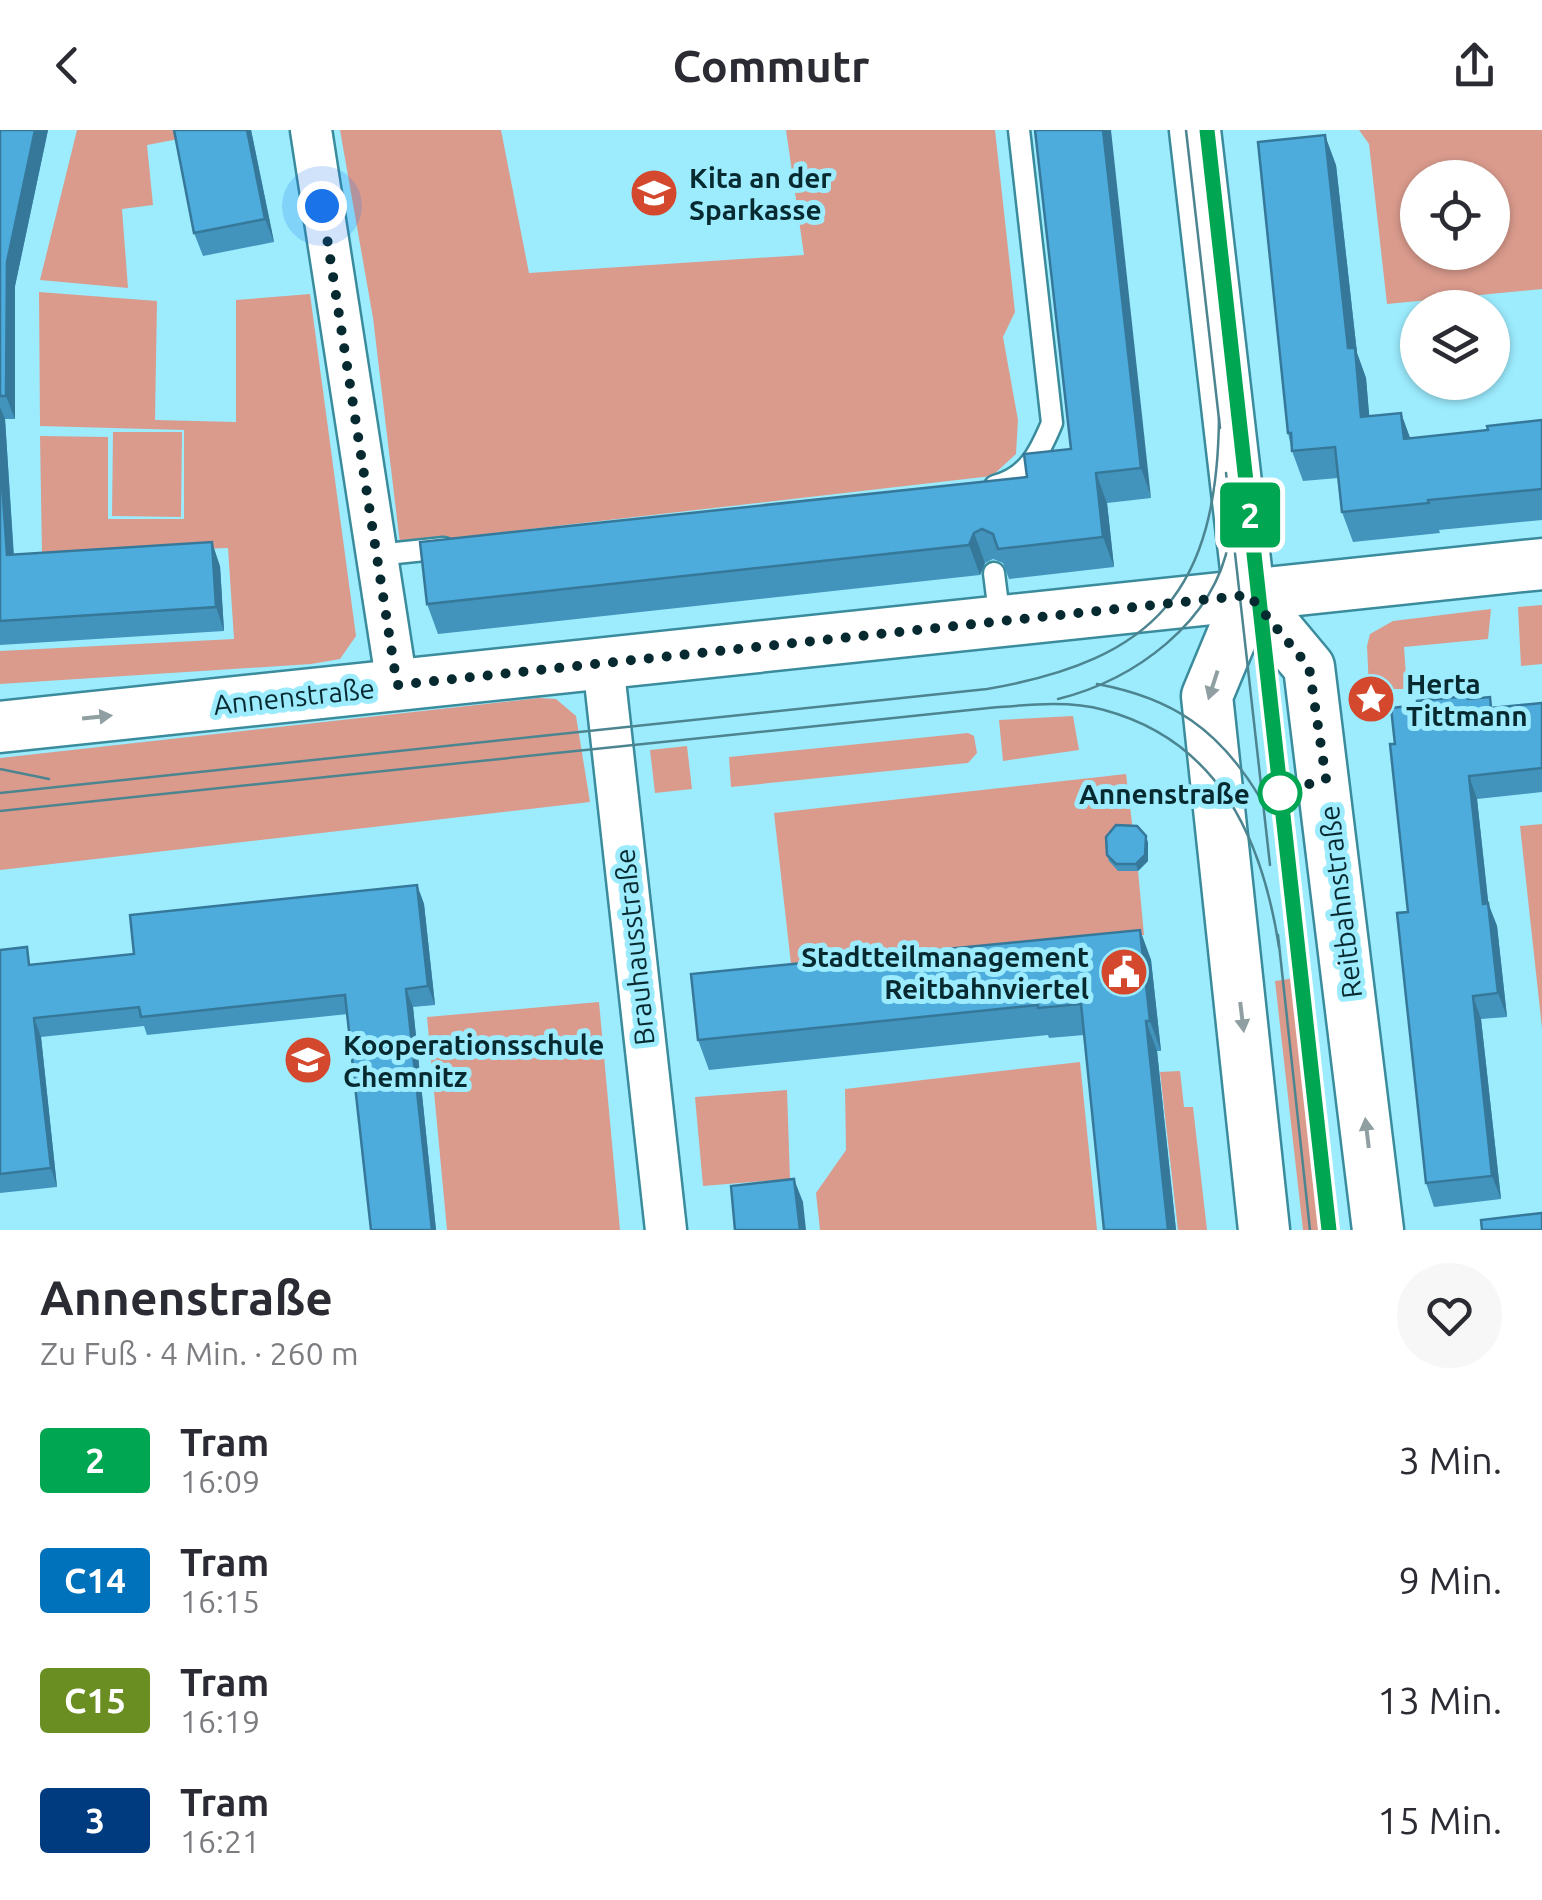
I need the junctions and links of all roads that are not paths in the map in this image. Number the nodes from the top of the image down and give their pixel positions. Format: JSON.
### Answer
{"nodes":[{"id":1,"x":310,"y":130,"type":"edge"},
{"id":2,"x":1020,"y":130,"type":"edge"},
{"id":3,"x":1195,"y":130,"type":"edge"},
{"id":4,"x":970,"y":490,"type":"edge"},
{"id":5,"x":466,"y":545,"type":"edge"},
{"id":6,"x":376,"y":556,"type":"junction"},
{"id":7,"x":1542,"y":564,"type":"edge"},
{"id":8,"x":1249,"y":595,"type":"junction"},
{"id":9,"x":603,"y":663,"type":"junction"},
{"id":10,"x":397,"y":685,"type":"junction"},
{"id":11,"x":0,"y":727,"type":"edge"},
{"id":12,"x":666,"y":1230,"type":"edge"},
{"id":13,"x":1264,"y":1230,"type":"edge"},
{"id":14,"x":1378,"y":1230,"type":"edge"}],
"edges":[{"from":1,"to":6,"type":"street"},
{"from":2,"to":4,"type":"lane"},
{"from":3,"to":8,"type":"street"},
{"from":5,"to":6,"type":"lane"},
{"from":6,"to":10,"type":"street"},
{"from":7,"to":8,"type":"street","name":"Annenstraße"},
{"from":8,"to":9,"type":"street","name":"Annenstraße"},
{"from":8,"to":13,"type":"street","one_way":true},
{"from":14,"to":8,"type":"street","name":"Reitbahnstraße","one_way":true},
{"from":9,"to":10,"type":"street","name":"Annenstraße"},
{"from":9,"to":12,"type":"street","name":"Brauhausstraße"},
{"from":11,"to":10,"type":"street","name":"Annenstraße","one_way":true}]}
